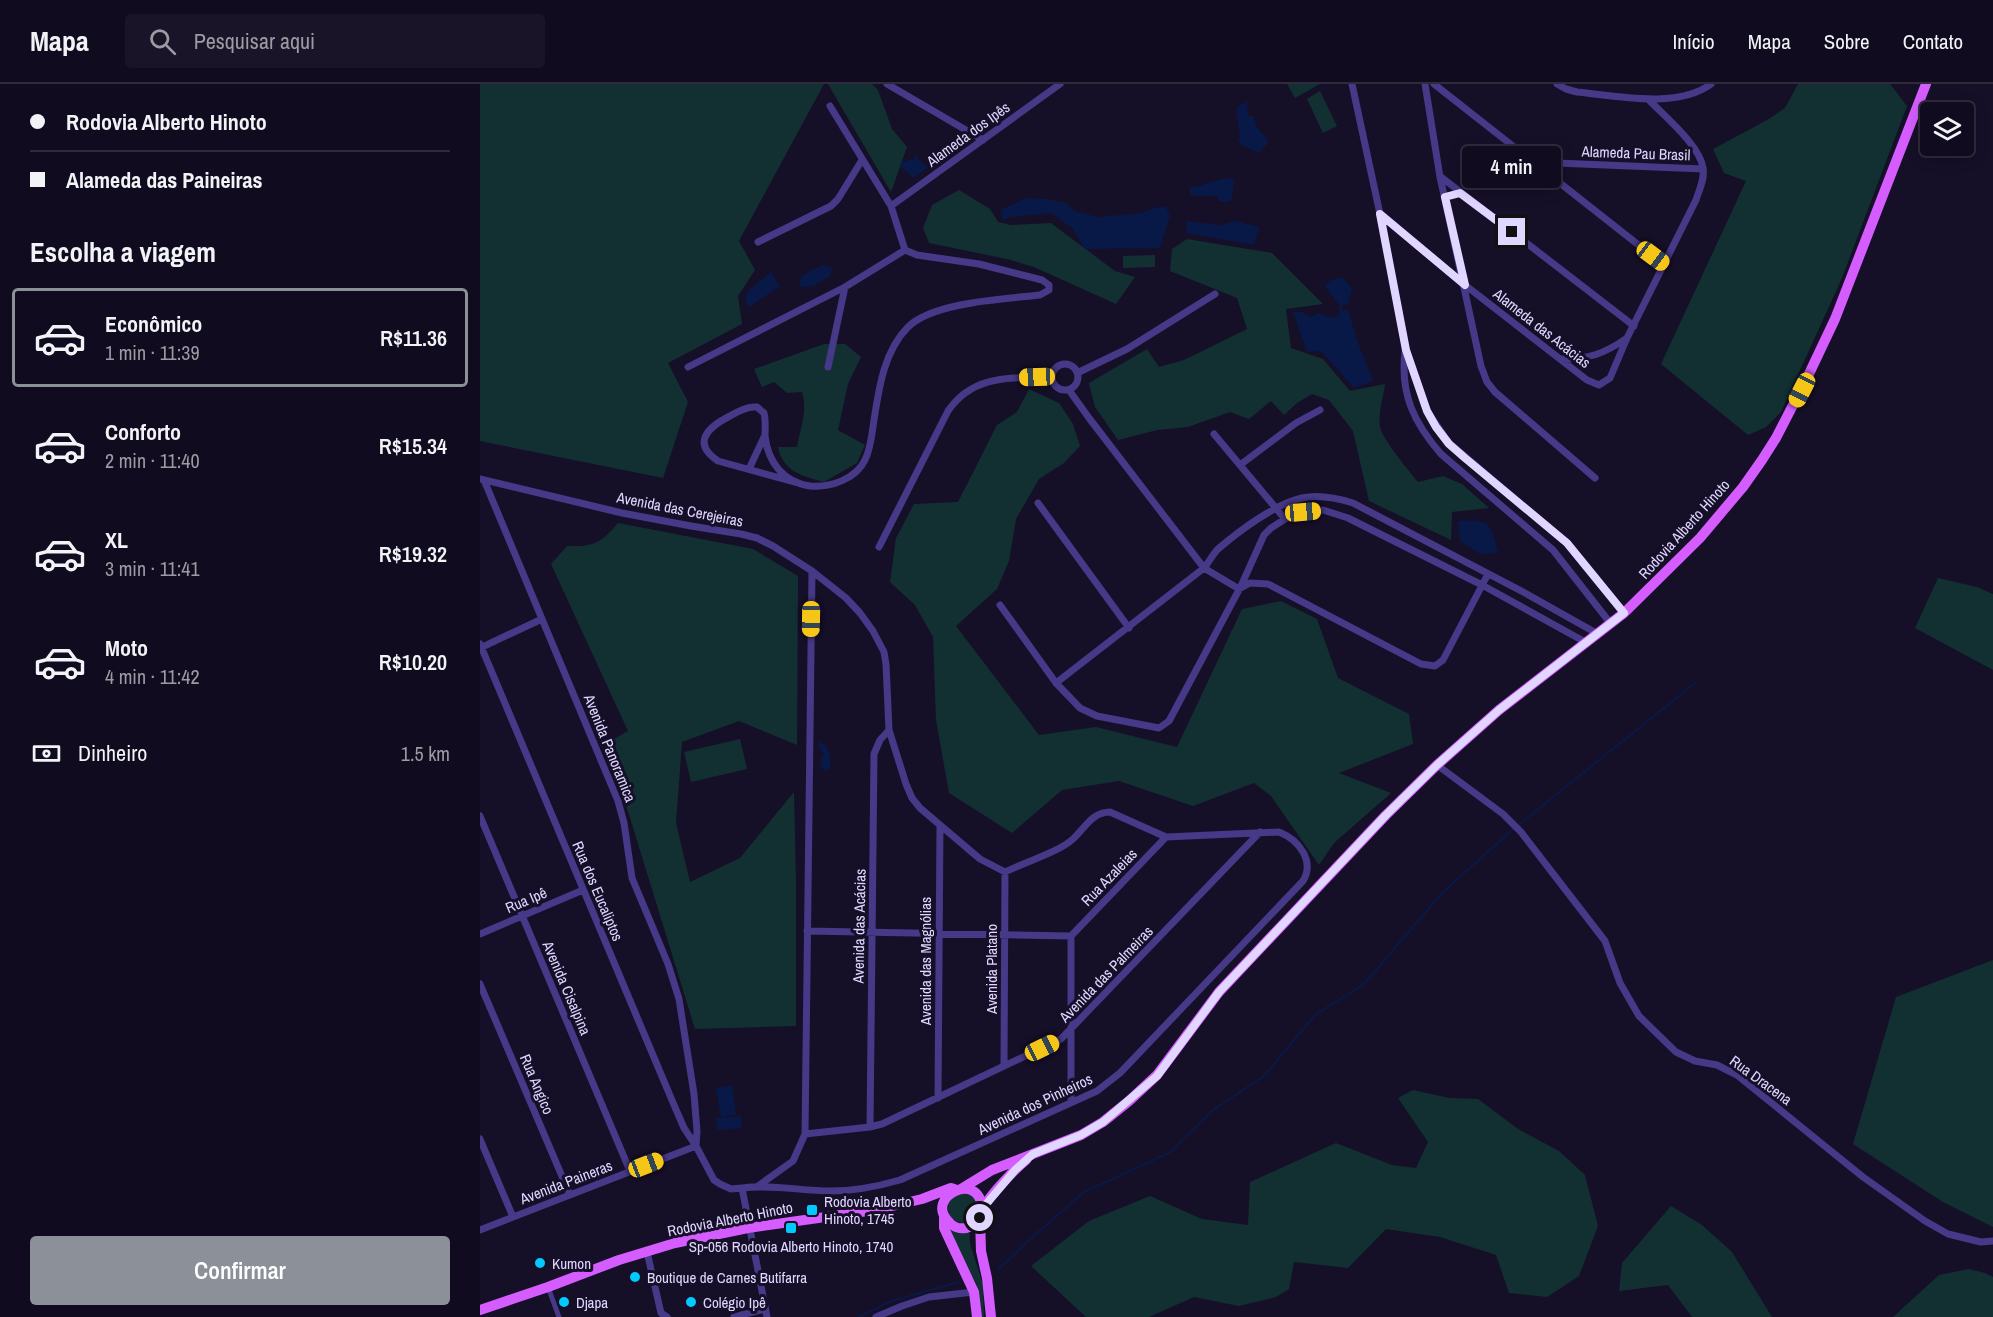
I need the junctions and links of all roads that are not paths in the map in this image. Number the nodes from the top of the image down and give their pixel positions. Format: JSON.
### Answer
{"nodes":[{"id":1,"x":887,"y":84,"type":"edge"},
{"id":2,"x":1060,"y":84,"type":"edge"},
{"id":3,"x":1352,"y":84,"type":"edge"},
{"id":4,"x":1425,"y":84,"type":"edge"},
{"id":5,"x":1434,"y":84,"type":"edge"},
{"id":6,"x":1557,"y":84,"type":"edge"},
{"id":7,"x":1710,"y":84,"type":"edge"},
{"id":8,"x":1926,"y":84,"type":"edge"},
{"id":9,"x":1648,"y":99,"type":"junction"},
{"id":10,"x":830,"y":106,"type":"dead end"},
{"id":11,"x":983,"y":141,"type":"junction"},
{"id":12,"x":862,"y":160,"type":"junction"},
{"id":13,"x":1532,"y":162,"type":"junction"},
{"id":14,"x":1703,"y":169,"type":"junction"},
{"id":15,"x":1440,"y":177,"type":"junction"},
{"id":16,"x":1460,"y":193,"type":"junction"},
{"id":17,"x":1445,"y":197,"type":"junction"},
{"id":18,"x":891,"y":206,"type":"junction"},
{"id":19,"x":1380,"y":214,"type":"junction"},
{"id":20,"x":758,"y":242,"type":"dead end"},
{"id":21,"x":905,"y":250,"type":"junction"},
{"id":22,"x":1664,"y":265,"type":"junction"},
{"id":23,"x":1465,"y":285,"type":"junction"},
{"id":24,"x":845,"y":287,"type":"junction"},
{"id":25,"x":1215,"y":294,"type":"dead end"},
{"id":26,"x":1634,"y":326,"type":"junction"},
{"id":27,"x":1627,"y":338,"type":"junction"},
{"id":28,"x":1406,"y":350,"type":"junction"},
{"id":29,"x":1561,"y":359,"type":"junction"},
{"id":30,"x":688,"y":367,"type":"dead end"},
{"id":31,"x":828,"y":368,"type":"dead end"},
{"id":32,"x":1077,"y":373,"type":"junction"},
{"id":33,"x":1052,"y":376,"type":"junction"},
{"id":34,"x":1070,"y":390,"type":"junction"},
{"id":35,"x":1320,"y":410,"type":"dead end"},
{"id":36,"x":1214,"y":434,"type":"dead end"},
{"id":37,"x":765,"y":435,"type":"junction"},
{"id":38,"x":1240,"y":465,"type":"junction"},
{"id":39,"x":748,"y":469,"type":"junction"},
{"id":40,"x":1595,"y":478,"type":"dead end"},
{"id":41,"x":482,"y":479,"type":"edge"},
{"id":42,"x":798,"y":483,"type":"junction"},
{"id":43,"x":1038,"y":503,"type":"dead end"},
{"id":44,"x":1276,"y":509,"type":"junction"},
{"id":45,"x":1285,"y":519,"type":"junction"},
{"id":46,"x":1564,"y":540,"type":"junction"},
{"id":47,"x":879,"y":547,"type":"dead end"},
{"id":48,"x":1553,"y":550,"type":"junction"},
{"id":49,"x":1586,"y":566,"type":"junction"},
{"id":50,"x":1204,"y":568,"type":"junction"},
{"id":51,"x":812,"y":571,"type":"junction"},
{"id":52,"x":1488,"y":574,"type":"junction"},
{"id":53,"x":1574,"y":575,"type":"junction"},
{"id":54,"x":1482,"y":585,"type":"junction"},
{"id":55,"x":1239,"y":589,"type":"junction"},
{"id":56,"x":1520,"y":591,"type":"junction"},
{"id":57,"x":1538,"y":601,"type":"junction"},
{"id":58,"x":1514,"y":603,"type":"junction"},
{"id":59,"x":1000,"y":605,"type":"dead end"},
{"id":60,"x":1533,"y":612,"type":"junction"},
{"id":61,"x":1624,"y":613,"type":"junction"},
{"id":62,"x":542,"y":619,"type":"junction"},
{"id":63,"x":1611,"y":624,"type":"junction"},
{"id":64,"x":1129,"y":628,"type":"junction"},
{"id":65,"x":1598,"y":634,"type":"junction"},
{"id":66,"x":1587,"y":643,"type":"junction"},
{"id":67,"x":480,"y":646,"type":"edge"},
{"id":68,"x":1056,"y":683,"type":"junction"},
{"id":69,"x":890,"y":730,"type":"junction"},
{"id":70,"x":1437,"y":765,"type":"junction"},
{"id":71,"x":480,"y":816,"type":"edge"},
{"id":72,"x":940,"y":825,"type":"junction"},
{"id":73,"x":1260,"y":832,"type":"junction"},
{"id":74,"x":1166,"y":837,"type":"junction"},
{"id":75,"x":1005,"y":872,"type":"junction"},
{"id":76,"x":583,"y":890,"type":"junction"},
{"id":77,"x":522,"y":916,"type":"junction"},
{"id":78,"x":807,"y":931,"type":"junction"},
{"id":79,"x":873,"y":932,"type":"junction"},
{"id":80,"x":939,"y":933,"type":"junction"},
{"id":81,"x":480,"y":934,"type":"edge"},
{"id":82,"x":1005,"y":934,"type":"junction"},
{"id":83,"x":1071,"y":936,"type":"junction"},
{"id":84,"x":480,"y":984,"type":"edge"},
{"id":85,"x":1071,"y":1031,"type":"junction"},
{"id":86,"x":1004,"y":1066,"type":"junction"},
{"id":87,"x":938,"y":1098,"type":"junction"},
{"id":88,"x":1071,"y":1102,"type":"junction"},
{"id":89,"x":870,"y":1127,"type":"junction"},
{"id":90,"x":805,"y":1134,"type":"junction"},
{"id":91,"x":480,"y":1139,"type":"edge"},
{"id":92,"x":696,"y":1146,"type":"junction"},
{"id":93,"x":1033,"y":1154,"type":"junction"},
{"id":94,"x":630,"y":1172,"type":"junction"},
{"id":95,"x":758,"y":1186,"type":"junction"},
{"id":96,"x":742,"y":1188,"type":"junction"},
{"id":97,"x":959,"y":1189,"type":"junction"},
{"id":98,"x":570,"y":1195,"type":"junction"},
{"id":99,"x":922,"y":1199,"type":"junction"},
{"id":100,"x":943,"y":1210,"type":"junction"},
{"id":101,"x":981,"y":1214,"type":"junction"},
{"id":102,"x":513,"y":1217,"type":"junction"},
{"id":103,"x":748,"y":1227,"type":"junction"},
{"id":104,"x":480,"y":1230,"type":"edge"},
{"id":105,"x":1993,"y":1241,"type":"edge"},
{"id":106,"x":647,"y":1252,"type":"junction"},
{"id":107,"x":548,"y":1287,"type":"junction"},
{"id":108,"x":974,"y":1292,"type":"junction"},
{"id":109,"x":480,"y":1310,"type":"edge"},
{"id":110,"x":766,"y":1313,"type":"edge"},
{"id":111,"x":662,"y":1316,"type":"edge"},
{"id":112,"x":559,"y":1317,"type":"edge"},
{"id":113,"x":734,"y":1317,"type":"edge"},
{"id":114,"x":876,"y":1317,"type":"edge"},
{"id":115,"x":976,"y":1317,"type":"edge"},
{"id":116,"x":991,"y":1317,"type":"edge"}],
"edges":[{"from":1,"to":11,"type":"street"},
{"from":2,"to":11,"type":"street","name":"Alameda dos Ipês"},
{"from":3,"to":19,"type":"street"},
{"from":4,"to":15,"type":"street"},
{"from":5,"to":13,"type":"street"},
{"from":6,"to":9,"type":"street"},
{"from":7,"to":9,"type":"street"},
{"from":8,"to":61,"type":"main road","name":"Rodovia Alberto Hinoto"},
{"from":9,"to":14,"type":"street"},
{"from":10,"to":12,"type":"street"},
{"from":11,"to":18,"type":"street","name":"Alameda dos Ipês"},
{"from":12,"to":18,"type":"street"},
{"from":12,"to":20,"type":"street"},
{"from":13,"to":14,"type":"street","name":"Alameda Pau Brasil"},
{"from":13,"to":22,"type":"street"},
{"from":14,"to":22,"type":"street","name":"Alameda das Acácias"},
{"from":15,"to":16,"type":"street"},
{"from":15,"to":17,"type":"street"},
{"from":16,"to":17,"type":"street"},
{"from":16,"to":26,"type":"street"},
{"from":17,"to":23,"type":"street"},
{"from":18,"to":21,"type":"street"},
{"from":19,"to":23,"type":"street","name":"Alameda das Acácias"},
{"from":19,"to":28,"type":"street"},
{"from":21,"to":24,"type":"street"},
{"from":21,"to":42,"type":"street"},
{"from":22,"to":26,"type":"street","name":"Alameda das Acácias"},
{"from":23,"to":29,"type":"street","name":"Alameda das Acácias"},
{"from":23,"to":40,"type":"street"},
{"from":24,"to":30,"type":"street"},
{"from":24,"to":31,"type":"street"},
{"from":25,"to":32,"type":"street"},
{"from":26,"to":27,"type":"street","name":"Alameda das Acácias"},
{"from":27,"to":29,"type":"street"},
{"from":27,"to":29,"type":"street","name":"Alameda das Acácias"},
{"from":28,"to":46,"type":"street"},
{"from":28,"to":48,"type":"street"},
{"from":32,"to":33,"type":"street"},
{"from":32,"to":34,"type":"street"},
{"from":33,"to":34,"type":"street"},
{"from":33,"to":47,"type":"street"},
{"from":34,"to":50,"type":"street"},
{"from":35,"to":38,"type":"street"},
{"from":36,"to":38,"type":"street"},
{"from":37,"to":39,"type":"street"},
{"from":37,"to":39,"type":"street"},
{"from":37,"to":42,"type":"street"},
{"from":38,"to":44,"type":"street"},
{"from":39,"to":42,"type":"street"},
{"from":41,"to":51,"type":"street","name":"Avenida das Cerejeiras"},
{"from":41,"to":62,"type":"street","name":"Avenida Panoramica"},
{"from":43,"to":64,"type":"street"},
{"from":44,"to":45,"type":"street"},
{"from":44,"to":50,"type":"street"},
{"from":44,"to":52,"type":"street"},
{"from":45,"to":54,"type":"street"},
{"from":45,"to":55,"type":"street"},
{"from":46,"to":48,"type":"street"},
{"from":46,"to":49,"type":"street"},
{"from":48,"to":53,"type":"street"},
{"from":49,"to":53,"type":"street"},
{"from":49,"to":61,"type":"street"},
{"from":50,"to":55,"type":"street"},
{"from":50,"to":64,"type":"street"},
{"from":51,"to":69,"type":"street","name":"Avenida das Cerejeiras"},
{"from":51,"to":78,"type":"street"},
{"from":52,"to":54,"type":"street"},
{"from":52,"to":56,"type":"street"},
{"from":53,"to":63,"type":"street"},
{"from":54,"to":55,"type":"street"},
{"from":54,"to":58,"type":"street"},
{"from":55,"to":68,"type":"street"},
{"from":56,"to":57,"type":"street"},
{"from":56,"to":58,"type":"street"},
{"from":57,"to":60,"type":"street"},
{"from":57,"to":65,"type":"street"},
{"from":58,"to":60,"type":"street"},
{"from":59,"to":68,"type":"street"},
{"from":60,"to":66,"type":"street"},
{"from":61,"to":63,"type":"main road","name":"Rodovia Alberto Hinoto"},
{"from":62,"to":67,"type":"street"},
{"from":62,"to":92,"type":"street","name":"Avenida Panoramica"},
{"from":63,"to":65,"type":"main road","name":"Rodovia Alberto Hinoto"},
{"from":64,"to":68,"type":"street"},
{"from":65,"to":66,"type":"main road","name":"Rodovia Alberto Hinoto"},
{"from":66,"to":70,"type":"main road","name":"Rodovia Alberto Hinoto"},
{"from":67,"to":76,"type":"street","name":"Rua dos Eucaliptos"},
{"from":69,"to":72,"type":"street","name":"Avenida das Cerejeiras"},
{"from":69,"to":79,"type":"street","name":"Avenida das Acácias"},
{"from":70,"to":93,"type":"main road","name":"Rodovia Alberto Hinoto"},
{"from":70,"to":105,"type":"street","name":"Rua Dracena"},
{"from":71,"to":77,"type":"street","name":"Avenida Cisalpina"},
{"from":72,"to":75,"type":"street","name":"Avenida das Cerejeiras"},
{"from":72,"to":80,"type":"street","name":"Avenida das Magnólias"},
{"from":73,"to":74,"type":"street"},
{"from":73,"to":85,"type":"street","name":"Avenida das Palmeiras"},
{"from":73,"to":88,"type":"street","name":"Avenida dos Pinheiros"},
{"from":74,"to":75,"type":"street"},
{"from":74,"to":83,"type":"street","name":"Rua Azaleias"},
{"from":75,"to":82,"type":"street","name":"Avenida Platano"},
{"from":76,"to":77,"type":"street","name":"Rua Ipê"},
{"from":76,"to":92,"type":"street","name":"Rua dos Eucaliptos"},
{"from":77,"to":81,"type":"street","name":"Rua Ipê"},
{"from":77,"to":94,"type":"street","name":"Avenida Cisalpina"},
{"from":78,"to":79,"type":"street"},
{"from":78,"to":90,"type":"street"},
{"from":79,"to":80,"type":"street"},
{"from":79,"to":89,"type":"street","name":"Avenida das Acácias"},
{"from":80,"to":82,"type":"street"},
{"from":80,"to":87,"type":"street","name":"Avenida das Magnólias"},
{"from":82,"to":83,"type":"street"},
{"from":82,"to":86,"type":"street","name":"Avenida Platano"},
{"from":83,"to":85,"type":"street"},
{"from":84,"to":98,"type":"street","name":"Rua Angico"},
{"from":85,"to":86,"type":"street","name":"Avenida das Palmeiras"},
{"from":85,"to":88,"type":"street"},
{"from":86,"to":87,"type":"street","name":"Avenida das Palmeiras"},
{"from":87,"to":89,"type":"street","name":"Avenida das Palmeiras"},
{"from":88,"to":95,"type":"street","name":"Avenida dos Pinheiros"},
{"from":89,"to":90,"type":"street","name":"Avenida das Palmeiras"},
{"from":90,"to":95,"type":"street"},
{"from":91,"to":102,"type":"street"},
{"from":92,"to":94,"type":"street","name":"Avenida Paineras"},
{"from":92,"to":96,"type":"street","name":"Avenida Panoramica"},
{"from":93,"to":97,"type":"main road","name":"Rodovia Alberto Hinoto"},
{"from":93,"to":101,"type":"main road","name":"Rodovia Alberto Hinoto"},
{"from":94,"to":98,"type":"street","name":"Avenida Paineras"},
{"from":95,"to":96,"type":"street","name":"Avenida dos Pinheiros"},
{"from":96,"to":103,"type":"street"},
{"from":97,"to":99,"type":"main road","name":"Rodovia Alberto Hinoto"},
{"from":97,"to":100,"type":"main road"},
{"from":97,"to":101,"type":"main road"},
{"from":98,"to":102,"type":"street","name":"Avenida Paineras"},
{"from":99,"to":100,"type":"main road"},
{"from":99,"to":103,"type":"main road","name":"Rodovia Alberto Hinoto"},
{"from":100,"to":101,"type":"main road"},
{"from":100,"to":108,"type":"main road"},
{"from":101,"to":116,"type":"main road"},
{"from":102,"to":104,"type":"street","name":"Avenida Paineras"},
{"from":103,"to":106,"type":"main road","name":"Rodovia Alberto Hinoto"},
{"from":103,"to":110,"type":"street"},
{"from":106,"to":107,"type":"main road","name":"Rodovia Alberto Hinoto"},
{"from":106,"to":111,"type":"street"},
{"from":107,"to":109,"type":"main road","name":"Rodovia Alberto Hinoto"},
{"from":107,"to":112,"type":"street"},
{"from":108,"to":114,"type":"street"},
{"from":108,"to":115,"type":"main road"},
{"from":110,"to":113,"type":"street"}]}
